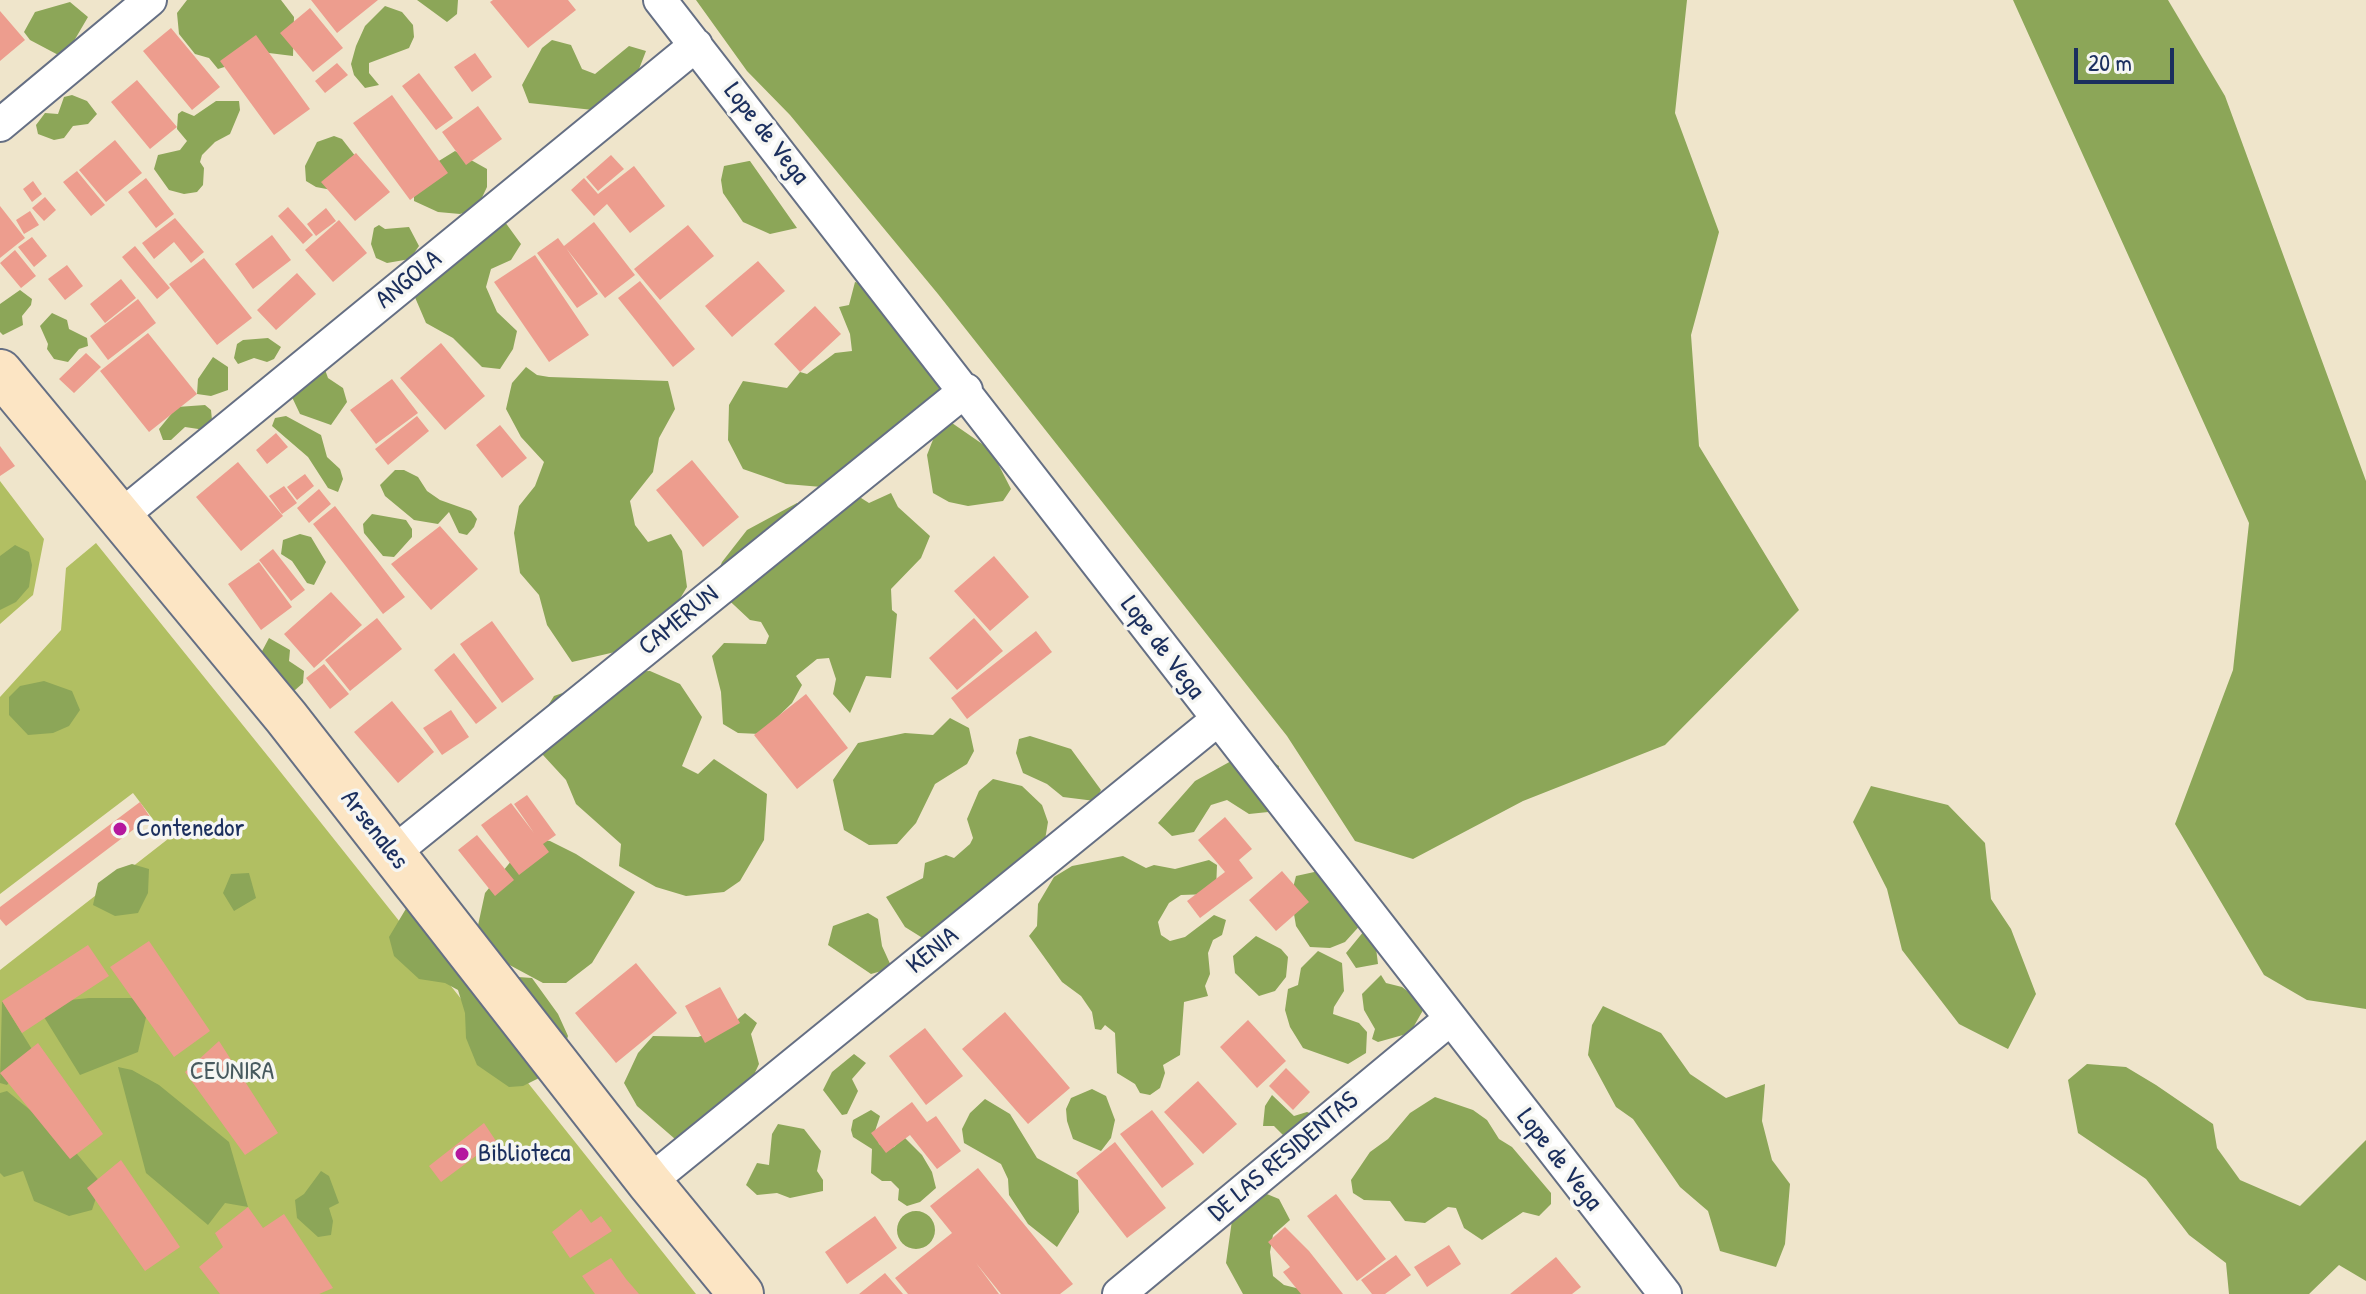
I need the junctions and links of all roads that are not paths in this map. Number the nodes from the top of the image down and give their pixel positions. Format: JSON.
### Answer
{"nodes":[{"id":1,"x":150,"y":0,"type":"edge"},
{"id":2,"x":660,"y":0,"type":"edge"},
{"id":3,"x":696,"y":45,"type":"junction"},
{"id":4,"x":0,"y":125,"type":"edge"},
{"id":5,"x":0,"y":372,"type":"edge"},
{"id":6,"x":966,"y":390,"type":"junction"},
{"id":7,"x":121,"y":516,"type":"junction"},
{"id":8,"x":1217,"y":720,"type":"junction"},
{"id":9,"x":393,"y":853,"type":"junction"},
{"id":10,"x":1449,"y":1020,"type":"junction"},
{"id":11,"x":649,"y":1182,"type":"junction"},
{"id":12,"x":741,"y":1294,"type":"edge"},
{"id":13,"x":1119,"y":1294,"type":"edge"},
{"id":14,"x":1665,"y":1294,"type":"edge"}],
"edges":[{"from":1,"to":4,"type":"street"},
{"from":2,"to":3,"type":"street","name":"Lope de Vega"},
{"from":3,"to":6,"type":"street","name":"Lope de Vega"},
{"from":3,"to":7,"type":"street","name":"ANGOLA"},
{"from":5,"to":7,"type":"main road","name":"Arsenales"},
{"from":6,"to":8,"type":"street","name":"Lope de Vega"},
{"from":6,"to":9,"type":"street","name":"CAMERUN"},
{"from":7,"to":9,"type":"main road","name":"Arsenales"},
{"from":8,"to":10,"type":"street","name":"Lope de Vega"},
{"from":8,"to":11,"type":"street","name":"KENIA"},
{"from":9,"to":11,"type":"main road","name":"Arsenales"},
{"from":10,"to":13,"type":"street","name":"DE LAS RESIDENTAS"},
{"from":10,"to":14,"type":"street","name":"Lope de Vega"},
{"from":11,"to":12,"type":"main road","name":"Arsenales"}]}
